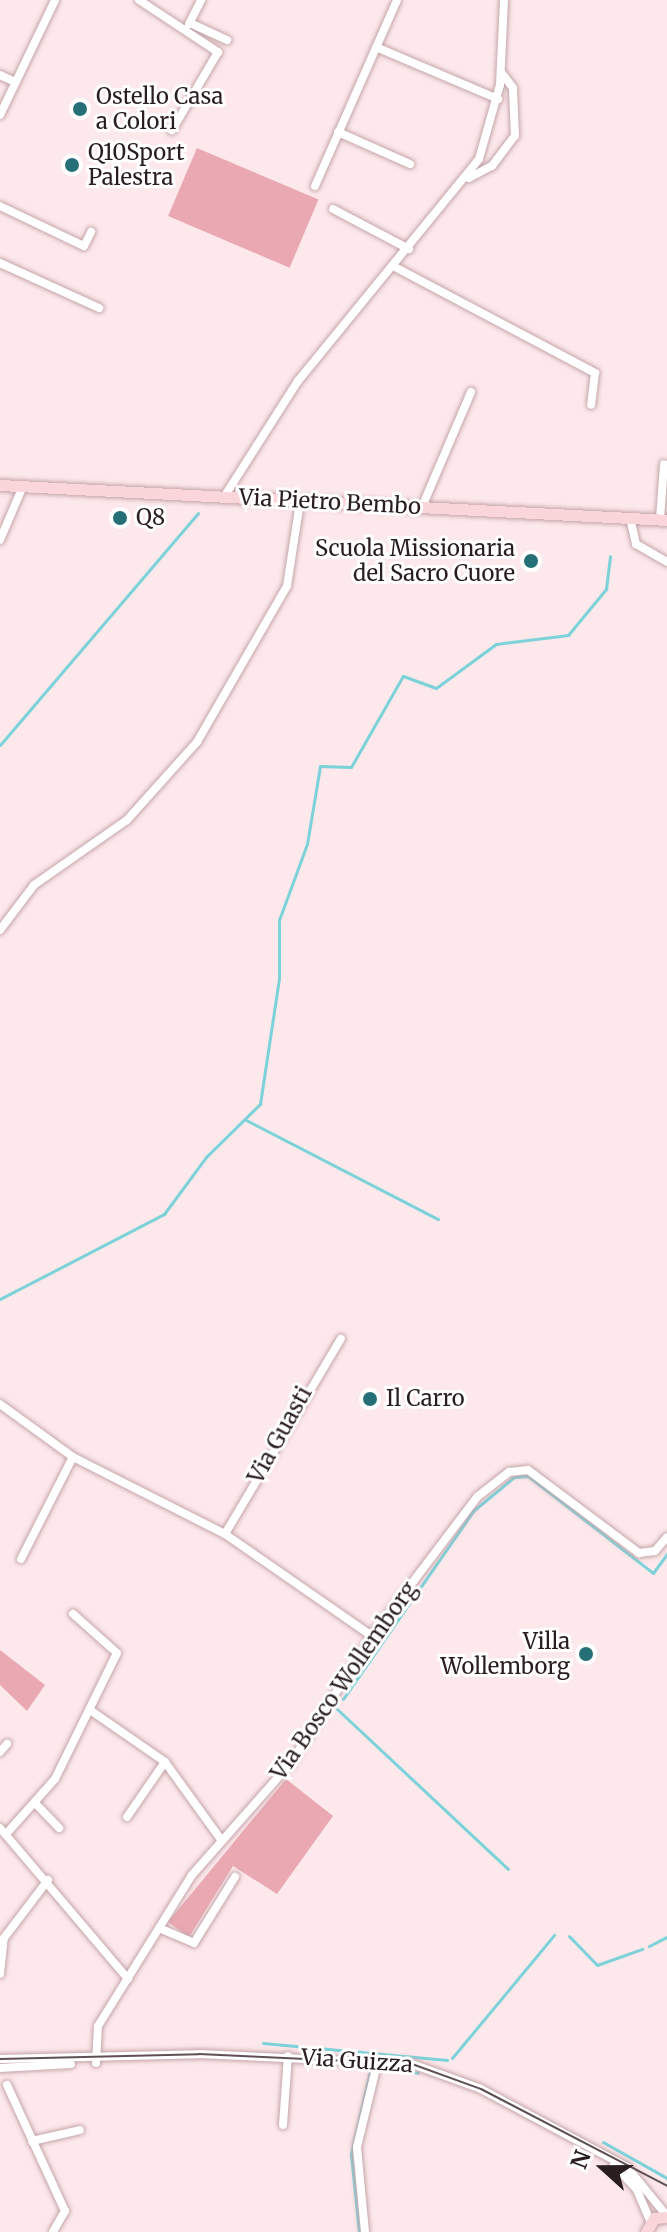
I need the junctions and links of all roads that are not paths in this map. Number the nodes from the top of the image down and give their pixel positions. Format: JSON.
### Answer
{"nodes":[{"id":1,"x":55,"y":0,"type":"edge"},
{"id":2,"x":139,"y":0,"type":"edge"},
{"id":3,"x":201,"y":0,"type":"edge"},
{"id":4,"x":396,"y":0,"type":"edge"},
{"id":5,"x":504,"y":0,"type":"edge"},
{"id":6,"x":187,"y":26,"type":"junction"},
{"id":7,"x":227,"y":40,"type":"dead end"},
{"id":8,"x":376,"y":47,"type":"junction"},
{"id":9,"x":501,"y":72,"type":"junction"},
{"id":10,"x":0,"y":75,"type":"edge"},
{"id":11,"x":15,"y":82,"type":"junction"},
{"id":12,"x":498,"y":99,"type":"junction"},
{"id":13,"x":0,"y":115,"type":"edge"},
{"id":14,"x":172,"y":130,"type":"dead end"},
{"id":15,"x":338,"y":132,"type":"junction"},
{"id":16,"x":410,"y":164,"type":"dead end"},
{"id":17,"x":469,"y":178,"type":"junction"},
{"id":18,"x":315,"y":186,"type":"dead end"},
{"id":19,"x":0,"y":206,"type":"edge"},
{"id":20,"x":333,"y":209,"type":"dead end"},
{"id":21,"x":91,"y":232,"type":"dead end"},
{"id":22,"x":409,"y":249,"type":"junction"},
{"id":23,"x":0,"y":263,"type":"edge"},
{"id":24,"x":393,"y":266,"type":"junction"},
{"id":25,"x":99,"y":308,"type":"dead end"},
{"id":26,"x":471,"y":392,"type":"dead end"},
{"id":27,"x":591,"y":405,"type":"dead end"},
{"id":28,"x":664,"y":464,"type":"dead end"},
{"id":29,"x":0,"y":485,"type":"edge"},
{"id":30,"x":23,"y":486,"type":"junction"},
{"id":31,"x":224,"y":497,"type":"junction"},
{"id":32,"x":300,"y":502,"type":"junction"},
{"id":33,"x":422,"y":507,"type":"junction"},
{"id":34,"x":630,"y":518,"type":"junction"},
{"id":35,"x":664,"y":519,"type":"edge"},
{"id":36,"x":0,"y":540,"type":"edge"},
{"id":37,"x":667,"y":562,"type":"edge"},
{"id":38,"x":0,"y":930,"type":"edge"},
{"id":39,"x":341,"y":1339,"type":"dead end"},
{"id":40,"x":0,"y":1404,"type":"edge"},
{"id":41,"x":73,"y":1457,"type":"junction"},
{"id":42,"x":225,"y":1534,"type":"junction"},
{"id":43,"x":667,"y":1537,"type":"edge"},
{"id":44,"x":21,"y":1559,"type":"dead end"},
{"id":45,"x":73,"y":1614,"type":"dead end"},
{"id":46,"x":372,"y":1636,"type":"junction"},
{"id":47,"x":90,"y":1710,"type":"junction"},
{"id":48,"x":7,"y":1744,"type":"dead end"},
{"id":49,"x":0,"y":1752,"type":"edge"},
{"id":50,"x":165,"y":1762,"type":"junction"},
{"id":51,"x":35,"y":1803,"type":"junction"},
{"id":52,"x":127,"y":1817,"type":"dead end"},
{"id":53,"x":59,"y":1828,"type":"dead end"},
{"id":54,"x":3,"y":1830,"type":"edge"},
{"id":55,"x":222,"y":1841,"type":"junction"},
{"id":56,"x":235,"y":1877,"type":"dead end"},
{"id":57,"x":48,"y":1880,"type":"junction"},
{"id":58,"x":159,"y":1928,"type":"junction"},
{"id":59,"x":2,"y":1936,"type":"edge"},
{"id":60,"x":0,"y":1974,"type":"edge"},
{"id":61,"x":128,"y":1979,"type":"junction"},
{"id":62,"x":288,"y":2059,"type":"junction"},
{"id":63,"x":96,"y":2060,"type":"junction"},
{"id":64,"x":378,"y":2062,"type":"junction"},
{"id":65,"x":4,"y":2064,"type":"edge"},
{"id":66,"x":4,"y":2085,"type":"edge"},
{"id":67,"x":283,"y":2125,"type":"dead end"},
{"id":68,"x":80,"y":2130,"type":"dead end"},
{"id":69,"x":32,"y":2141,"type":"junction"},
{"id":70,"x":667,"y":2217,"type":"edge"},
{"id":71,"x":648,"y":2227,"type":"edge"},
{"id":72,"x":53,"y":2232,"type":"edge"},
{"id":73,"x":365,"y":2232,"type":"edge"}],
"edges":[{"from":1,"to":11,"type":"street"},
{"from":2,"to":6,"type":"street"},
{"from":3,"to":6,"type":"street"},
{"from":4,"to":8,"type":"street"},
{"from":5,"to":9,"type":"street"},
{"from":6,"to":7,"type":"street"},
{"from":6,"to":14,"type":"street"},
{"from":8,"to":12,"type":"street"},
{"from":8,"to":15,"type":"street"},
{"from":9,"to":12,"type":"street"},
{"from":9,"to":17,"type":"street"},
{"from":10,"to":11,"type":"street"},
{"from":11,"to":13,"type":"street"},
{"from":12,"to":17,"type":"street"},
{"from":15,"to":16,"type":"street"},
{"from":15,"to":18,"type":"street"},
{"from":17,"to":22,"type":"street"},
{"from":19,"to":21,"type":"street"},
{"from":20,"to":22,"type":"street"},
{"from":22,"to":24,"type":"street"},
{"from":23,"to":25,"type":"street"},
{"from":24,"to":27,"type":"street"},
{"from":24,"to":31,"type":"street"},
{"from":26,"to":33,"type":"street"},
{"from":28,"to":35,"type":"street","name":"Via Pietro Bembo"},
{"from":29,"to":30,"type":"main road","name":"Via Pietro Bembo"},
{"from":30,"to":31,"type":"main road","name":"Via Pietro Bembo"},
{"from":30,"to":36,"type":"street"},
{"from":31,"to":32,"type":"main road","name":"Via Pietro Bembo"},
{"from":32,"to":33,"type":"main road","name":"Via Pietro Bembo"},
{"from":32,"to":38,"type":"street"},
{"from":33,"to":34,"type":"main road","name":"Via Pietro Bembo"},
{"from":34,"to":35,"type":"main road","name":"Via Pietro Bembo"},
{"from":34,"to":37,"type":"street"},
{"from":39,"to":42,"type":"street","name":"Via Guasti"},
{"from":40,"to":41,"type":"street"},
{"from":41,"to":42,"type":"street"},
{"from":41,"to":44,"type":"street"},
{"from":42,"to":46,"type":"street"},
{"from":43,"to":46,"type":"street","name":"Via Bosco Wollemborg"},
{"from":45,"to":47,"type":"street"},
{"from":46,"to":55,"type":"street","name":"Via Bosco Wollemborg"},
{"from":47,"to":50,"type":"street"},
{"from":47,"to":51,"type":"street"},
{"from":48,"to":49,"type":"street"},
{"from":50,"to":52,"type":"street"},
{"from":50,"to":55,"type":"street"},
{"from":51,"to":53,"type":"street"},
{"from":51,"to":54,"type":"street"},
{"from":54,"to":57,"type":"street"},
{"from":55,"to":58,"type":"street","name":"Via Bosco Wollemborg"},
{"from":56,"to":58,"type":"street"},
{"from":57,"to":59,"type":"street"},
{"from":57,"to":61,"type":"street"},
{"from":58,"to":61,"type":"street","name":"Via Bosco Wollemborg"},
{"from":59,"to":60,"type":"street"},
{"from":61,"to":63,"type":"street","name":"Via Bosco Wollemborg"},
{"from":62,"to":63,"type":"street","name":"Via Guizza"},
{"from":62,"to":64,"type":"street","name":"Via Guizza"},
{"from":62,"to":67,"type":"street"},
{"from":63,"to":65,"type":"street","name":"Via Guizza"},
{"from":64,"to":70,"type":"street","name":"Via Guizza"},
{"from":64,"to":71,"type":"street","name":"Via Guizza"},
{"from":64,"to":73,"type":"street"},
{"from":65,"to":66,"type":"street"},
{"from":66,"to":69,"type":"street"},
{"from":68,"to":69,"type":"street"},
{"from":69,"to":72,"type":"street"},
{"from":70,"to":71,"type":"main road","name":"Via Guizza"}]}
